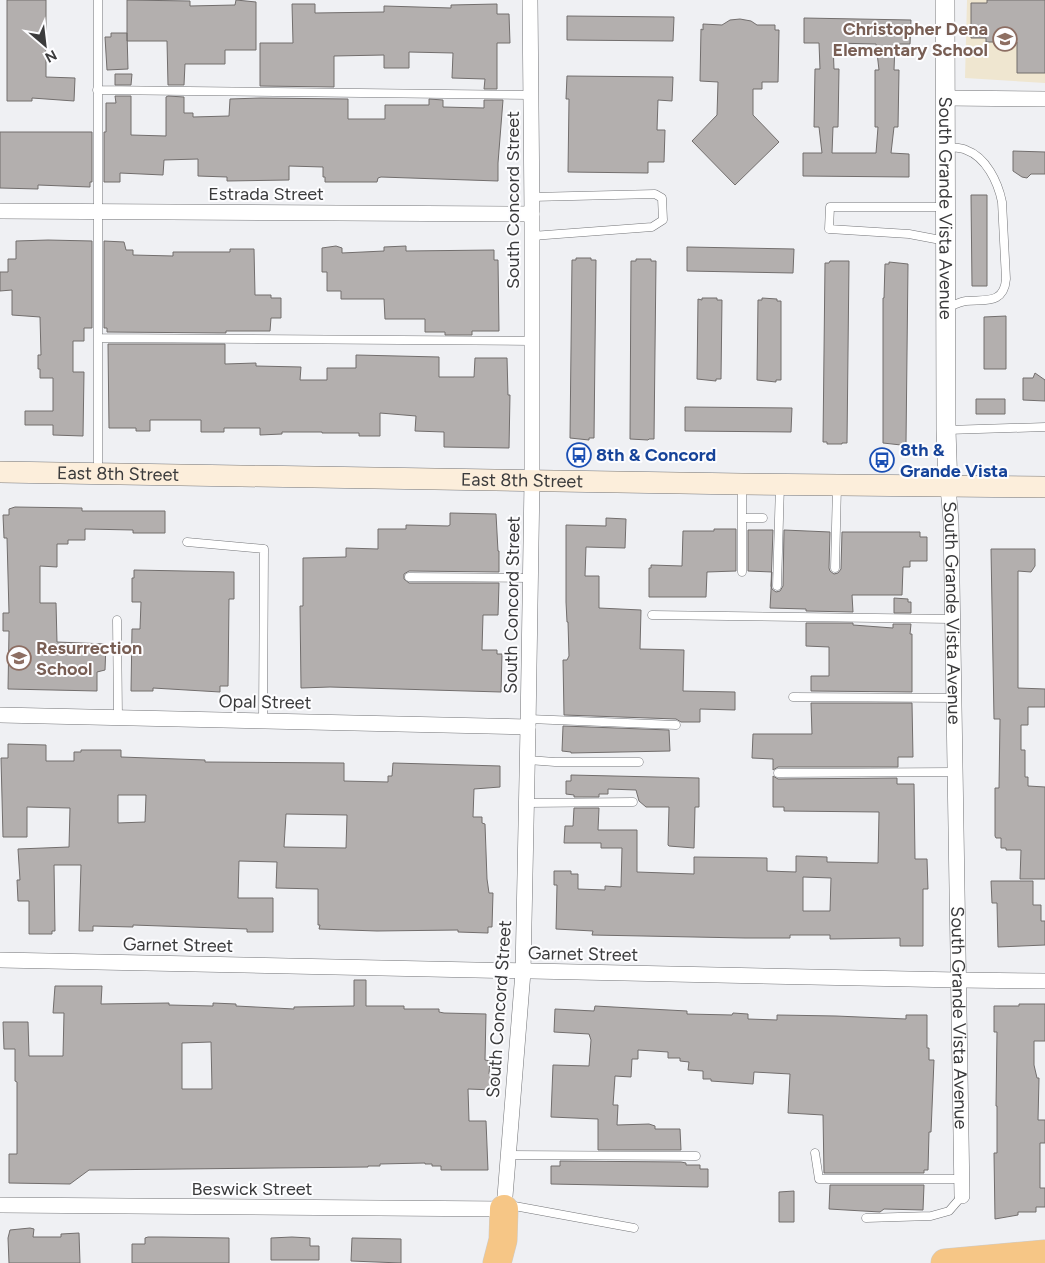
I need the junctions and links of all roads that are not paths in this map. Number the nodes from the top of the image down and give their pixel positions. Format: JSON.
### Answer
{"nodes":[{"id":1,"x":98,"y":0,"type":"edge"},
{"id":2,"x":530,"y":0,"type":"edge"},
{"id":3,"x":945,"y":0,"type":"edge"},
{"id":4,"x":98,"y":90,"type":"junction"},
{"id":5,"x":531,"y":95,"type":"junction"},
{"id":6,"x":945,"y":98,"type":"junction"},
{"id":7,"x":1045,"y":99,"type":"edge"},
{"id":8,"x":946,"y":146,"type":"junction"},
{"id":9,"x":532,"y":197,"type":"junction"},
{"id":10,"x":946,"y":207,"type":"junction"},
{"id":11,"x":0,"y":211,"type":"edge"},
{"id":12,"x":97,"y":211,"type":"junction"},
{"id":13,"x":532,"y":214,"type":"junction"},
{"id":14,"x":532,"y":236,"type":"junction"},
{"id":15,"x":946,"y":241,"type":"junction"},
{"id":16,"x":946,"y":308,"type":"junction"},
{"id":17,"x":98,"y":338,"type":"junction"},
{"id":18,"x":532,"y":341,"type":"junction"},
{"id":19,"x":1045,"y":427,"type":"edge"},
{"id":20,"x":946,"y":430,"type":"junction"},
{"id":21,"x":0,"y":472,"type":"edge"},
{"id":22,"x":98,"y":474,"type":"junction"},
{"id":23,"x":532,"y":481,"type":"junction"},
{"id":24,"x":742,"y":484,"type":"junction"},
{"id":25,"x":780,"y":485,"type":"junction"},
{"id":26,"x":837,"y":486,"type":"junction"},
{"id":27,"x":948,"y":486,"type":"junction"},
{"id":28,"x":1045,"y":487,"type":"edge"},
{"id":29,"x":742,"y":518,"type":"junction"},
{"id":30,"x":763,"y":518,"type":"dead end"},
{"id":31,"x":187,"y":542,"type":"dead end"},
{"id":32,"x":835,"y":568,"type":"dead end"},
{"id":33,"x":742,"y":572,"type":"dead end"},
{"id":34,"x":409,"y":577,"type":"dead end"},
{"id":35,"x":530,"y":578,"type":"junction"},
{"id":36,"x":777,"y":586,"type":"dead end"},
{"id":37,"x":652,"y":615,"type":"dead end"},
{"id":38,"x":952,"y":619,"type":"junction"},
{"id":39,"x":117,"y":620,"type":"dead end"},
{"id":40,"x":793,"y":697,"type":"dead end"},
{"id":41,"x":953,"y":698,"type":"junction"},
{"id":42,"x":0,"y":715,"type":"edge"},
{"id":43,"x":118,"y":718,"type":"junction"},
{"id":44,"x":263,"y":721,"type":"junction"},
{"id":45,"x":528,"y":723,"type":"junction"},
{"id":46,"x":676,"y":725,"type":"dead end"},
{"id":47,"x":528,"y":760,"type":"junction"},
{"id":48,"x":639,"y":762,"type":"dead end"},
{"id":49,"x":954,"y":772,"type":"junction"},
{"id":50,"x":778,"y":773,"type":"dead end"},
{"id":51,"x":527,"y":802,"type":"junction"},
{"id":52,"x":633,"y":802,"type":"dead end"},
{"id":53,"x":0,"y":960,"type":"edge"},
{"id":54,"x":523,"y":972,"type":"junction"},
{"id":55,"x":958,"y":980,"type":"junction"},
{"id":56,"x":1045,"y":981,"type":"edge"},
{"id":57,"x":815,"y":1153,"type":"dead end"},
{"id":58,"x":508,"y":1155,"type":"junction"},
{"id":59,"x":696,"y":1156,"type":"dead end"},
{"id":60,"x":962,"y":1180,"type":"junction"},
{"id":61,"x":962,"y":1196,"type":"joint"},
{"id":62,"x":0,"y":1205,"type":"edge"},
{"id":63,"x":504,"y":1207,"type":"junction"},
{"id":64,"x":866,"y":1218,"type":"dead end"},
{"id":65,"x":634,"y":1228,"type":"dead end"},
{"id":66,"x":1045,"y":1254,"type":"edge"},
{"id":67,"x":497,"y":1263,"type":"edge"},
{"id":68,"x":945,"y":1263,"type":"edge"}],
"edges":[{"from":1,"to":4,"type":"lane"},
{"from":2,"to":5,"type":"street","name":"South Concord Street"},
{"from":3,"to":6,"type":"street","name":"South Grande Vista Avenue"},
{"from":4,"to":5,"type":"lane"},
{"from":4,"to":12,"type":"lane"},
{"from":5,"to":9,"type":"street","name":"South Concord Street"},
{"from":6,"to":7,"type":"street"},
{"from":6,"to":8,"type":"street","name":"South Grande Vista Avenue"},
{"from":8,"to":10,"type":"street","name":"South Grande Vista Avenue"},
{"from":8,"to":16,"type":"lane"},
{"from":9,"to":13,"type":"street","name":"South Concord Street"},
{"from":9,"to":14,"type":"lane"},
{"from":10,"to":15,"type":"street","name":"South Grande Vista Avenue"},
{"from":10,"to":15,"type":"lane"},
{"from":11,"to":12,"type":"street","name":"Estrada Street"},
{"from":12,"to":13,"type":"street","name":"Estrada Street"},
{"from":12,"to":17,"type":"lane"},
{"from":13,"to":14,"type":"street","name":"South Concord Street"},
{"from":14,"to":18,"type":"street","name":"South Concord Street"},
{"from":15,"to":16,"type":"street","name":"South Grande Vista Avenue"},
{"from":16,"to":20,"type":"street","name":"South Grande Vista Avenue"},
{"from":17,"to":18,"type":"lane"},
{"from":17,"to":22,"type":"lane"},
{"from":18,"to":23,"type":"street","name":"South Concord Street"},
{"from":19,"to":20,"type":"lane"},
{"from":20,"to":27,"type":"street","name":"South Grande Vista Avenue"},
{"from":21,"to":22,"type":"main road","name":"East 8th Street"},
{"from":22,"to":23,"type":"main road","name":"East 8th Street"},
{"from":23,"to":24,"type":"main road","name":"East 8th Street"},
{"from":23,"to":35,"type":"street","name":"South Concord Street"},
{"from":24,"to":25,"type":"main road","name":"East 8th Street"},
{"from":24,"to":29,"type":"lane"},
{"from":25,"to":26,"type":"main road","name":"East 8th Street"},
{"from":25,"to":36,"type":"lane"},
{"from":26,"to":27,"type":"main road","name":"East 8th Street"},
{"from":26,"to":32,"type":"lane"},
{"from":27,"to":28,"type":"main road","name":"East 8th Street"},
{"from":27,"to":38,"type":"street","name":"South Grande Vista Avenue"},
{"from":29,"to":30,"type":"lane"},
{"from":29,"to":33,"type":"lane"},
{"from":31,"to":44,"type":"lane"},
{"from":34,"to":35,"type":"lane"},
{"from":35,"to":45,"type":"street","name":"South Concord Street"},
{"from":37,"to":38,"type":"lane"},
{"from":38,"to":41,"type":"street","name":"South Grande Vista Avenue"},
{"from":39,"to":43,"type":"lane"},
{"from":40,"to":41,"type":"lane"},
{"from":41,"to":49,"type":"street","name":"South Grande Vista Avenue"},
{"from":42,"to":43,"type":"street","name":"Opal Street"},
{"from":43,"to":44,"type":"street","name":"Opal Street"},
{"from":44,"to":45,"type":"street","name":"Opal Street"},
{"from":45,"to":46,"type":"lane"},
{"from":45,"to":47,"type":"street","name":"South Concord Street"},
{"from":47,"to":48,"type":"lane"},
{"from":47,"to":51,"type":"street","name":"South Concord Street"},
{"from":49,"to":50,"type":"lane"},
{"from":49,"to":55,"type":"street","name":"South Grande Vista Avenue"},
{"from":51,"to":52,"type":"lane"},
{"from":51,"to":54,"type":"street","name":"South Concord Street"},
{"from":53,"to":54,"type":"street","name":"Garnet Street"},
{"from":54,"to":55,"type":"street","name":"Garnet Street"},
{"from":54,"to":58,"type":"street","name":"South Concord Street"},
{"from":55,"to":56,"type":"street","name":"Garnet Street"},
{"from":55,"to":60,"type":"street","name":"South Grande Vista Avenue"},
{"from":57,"to":60,"type":"lane"},
{"from":58,"to":59,"type":"lane"},
{"from":58,"to":63,"type":"street","name":"South Concord Street"},
{"from":60,"to":61,"type":"street","name":"South Grande Vista Avenue"},
{"from":61,"to":64,"type":"lane"},
{"from":62,"to":63,"type":"street","name":"Beswick Street"},
{"from":63,"to":65,"type":"lane"},
{"from":63,"to":67,"type":"highway"},
{"from":66,"to":68,"type":"highway"}]}
